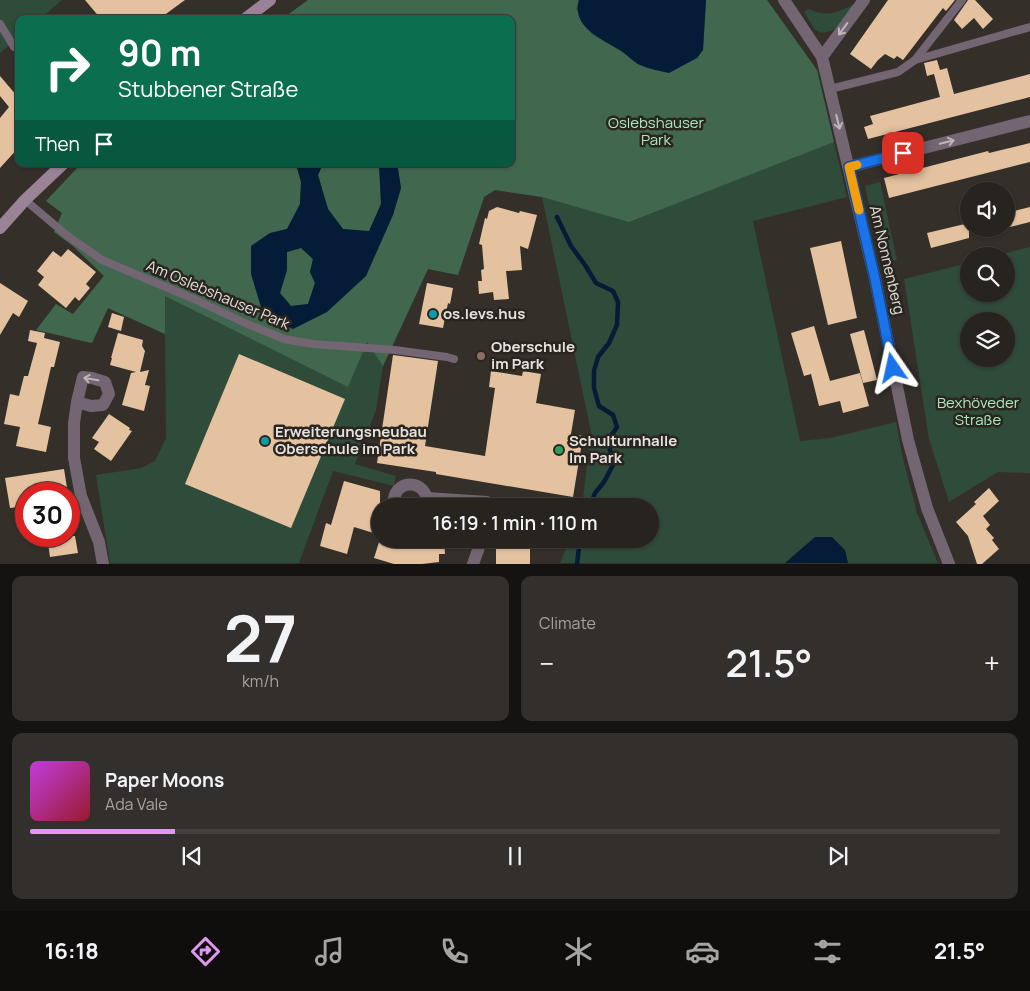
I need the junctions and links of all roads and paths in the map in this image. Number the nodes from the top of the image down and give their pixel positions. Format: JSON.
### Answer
{"nodes":[{"id":1,"x":270,"y":0,"type":"edge"},
{"id":2,"x":784,"y":0,"type":"edge"},
{"id":3,"x":864,"y":0,"type":"edge"},
{"id":4,"x":961,"y":0,"type":"edge"},
{"id":5,"x":250,"y":15,"type":"edge"},
{"id":6,"x":0,"y":24,"type":"edge"},
{"id":7,"x":1030,"y":27,"type":"edge"},
{"id":8,"x":14,"y":47,"type":"dead end"},
{"id":9,"x":822,"y":57,"type":"junction"},
{"id":10,"x":915,"y":60,"type":"junction"},
{"id":11,"x":830,"y":89,"type":"junction"},
{"id":12,"x":1030,"y":121,"type":"edge"},
{"id":13,"x":60,"y":167,"type":"edge"},
{"id":14,"x":849,"y":167,"type":"junction"},
{"id":15,"x":25,"y":200,"type":"junction"},
{"id":16,"x":0,"y":228,"type":"edge"},
{"id":17,"x":454,"y":359,"type":"dead end"},
{"id":18,"x":77,"y":402,"type":"dead end"},
{"id":19,"x":394,"y":498,"type":"edge"},
{"id":20,"x":426,"y":498,"type":"edge"},
{"id":21,"x":478,"y":548,"type":"edge"},
{"id":22,"x":103,"y":564,"type":"edge"},
{"id":23,"x":472,"y":564,"type":"edge"},
{"id":24,"x":949,"y":564,"type":"edge"}],
"edges":[{"from":1,"to":5,"type":"main road"},
{"from":2,"to":9,"type":"street","name":"Am Nonnenberg"},
{"from":3,"to":9,"type":"street","one_way":true},
{"from":4,"to":10,"type":"lane"},
{"from":6,"to":8,"type":"lane"},
{"from":7,"to":10,"type":"lane"},
{"from":9,"to":11,"type":"street","name":"Am Nonnenberg"},
{"from":10,"to":11,"type":"lane"},
{"from":11,"to":14,"type":"street","name":"Am Nonnenberg","one_way":true},
{"from":14,"to":12,"type":"street","one_way":true},
{"from":13,"to":15,"type":"main road"},
{"from":14,"to":24,"type":"street","name":"Am Nonnenberg"},
{"from":15,"to":16,"type":"main road"},
{"from":15,"to":17,"type":"lane","name":"Am Oslebshauser Park"},
{"from":18,"to":22,"type":"street"},
{"from":19,"to":20,"type":"street"},
{"from":21,"to":23,"type":"street"}]}
